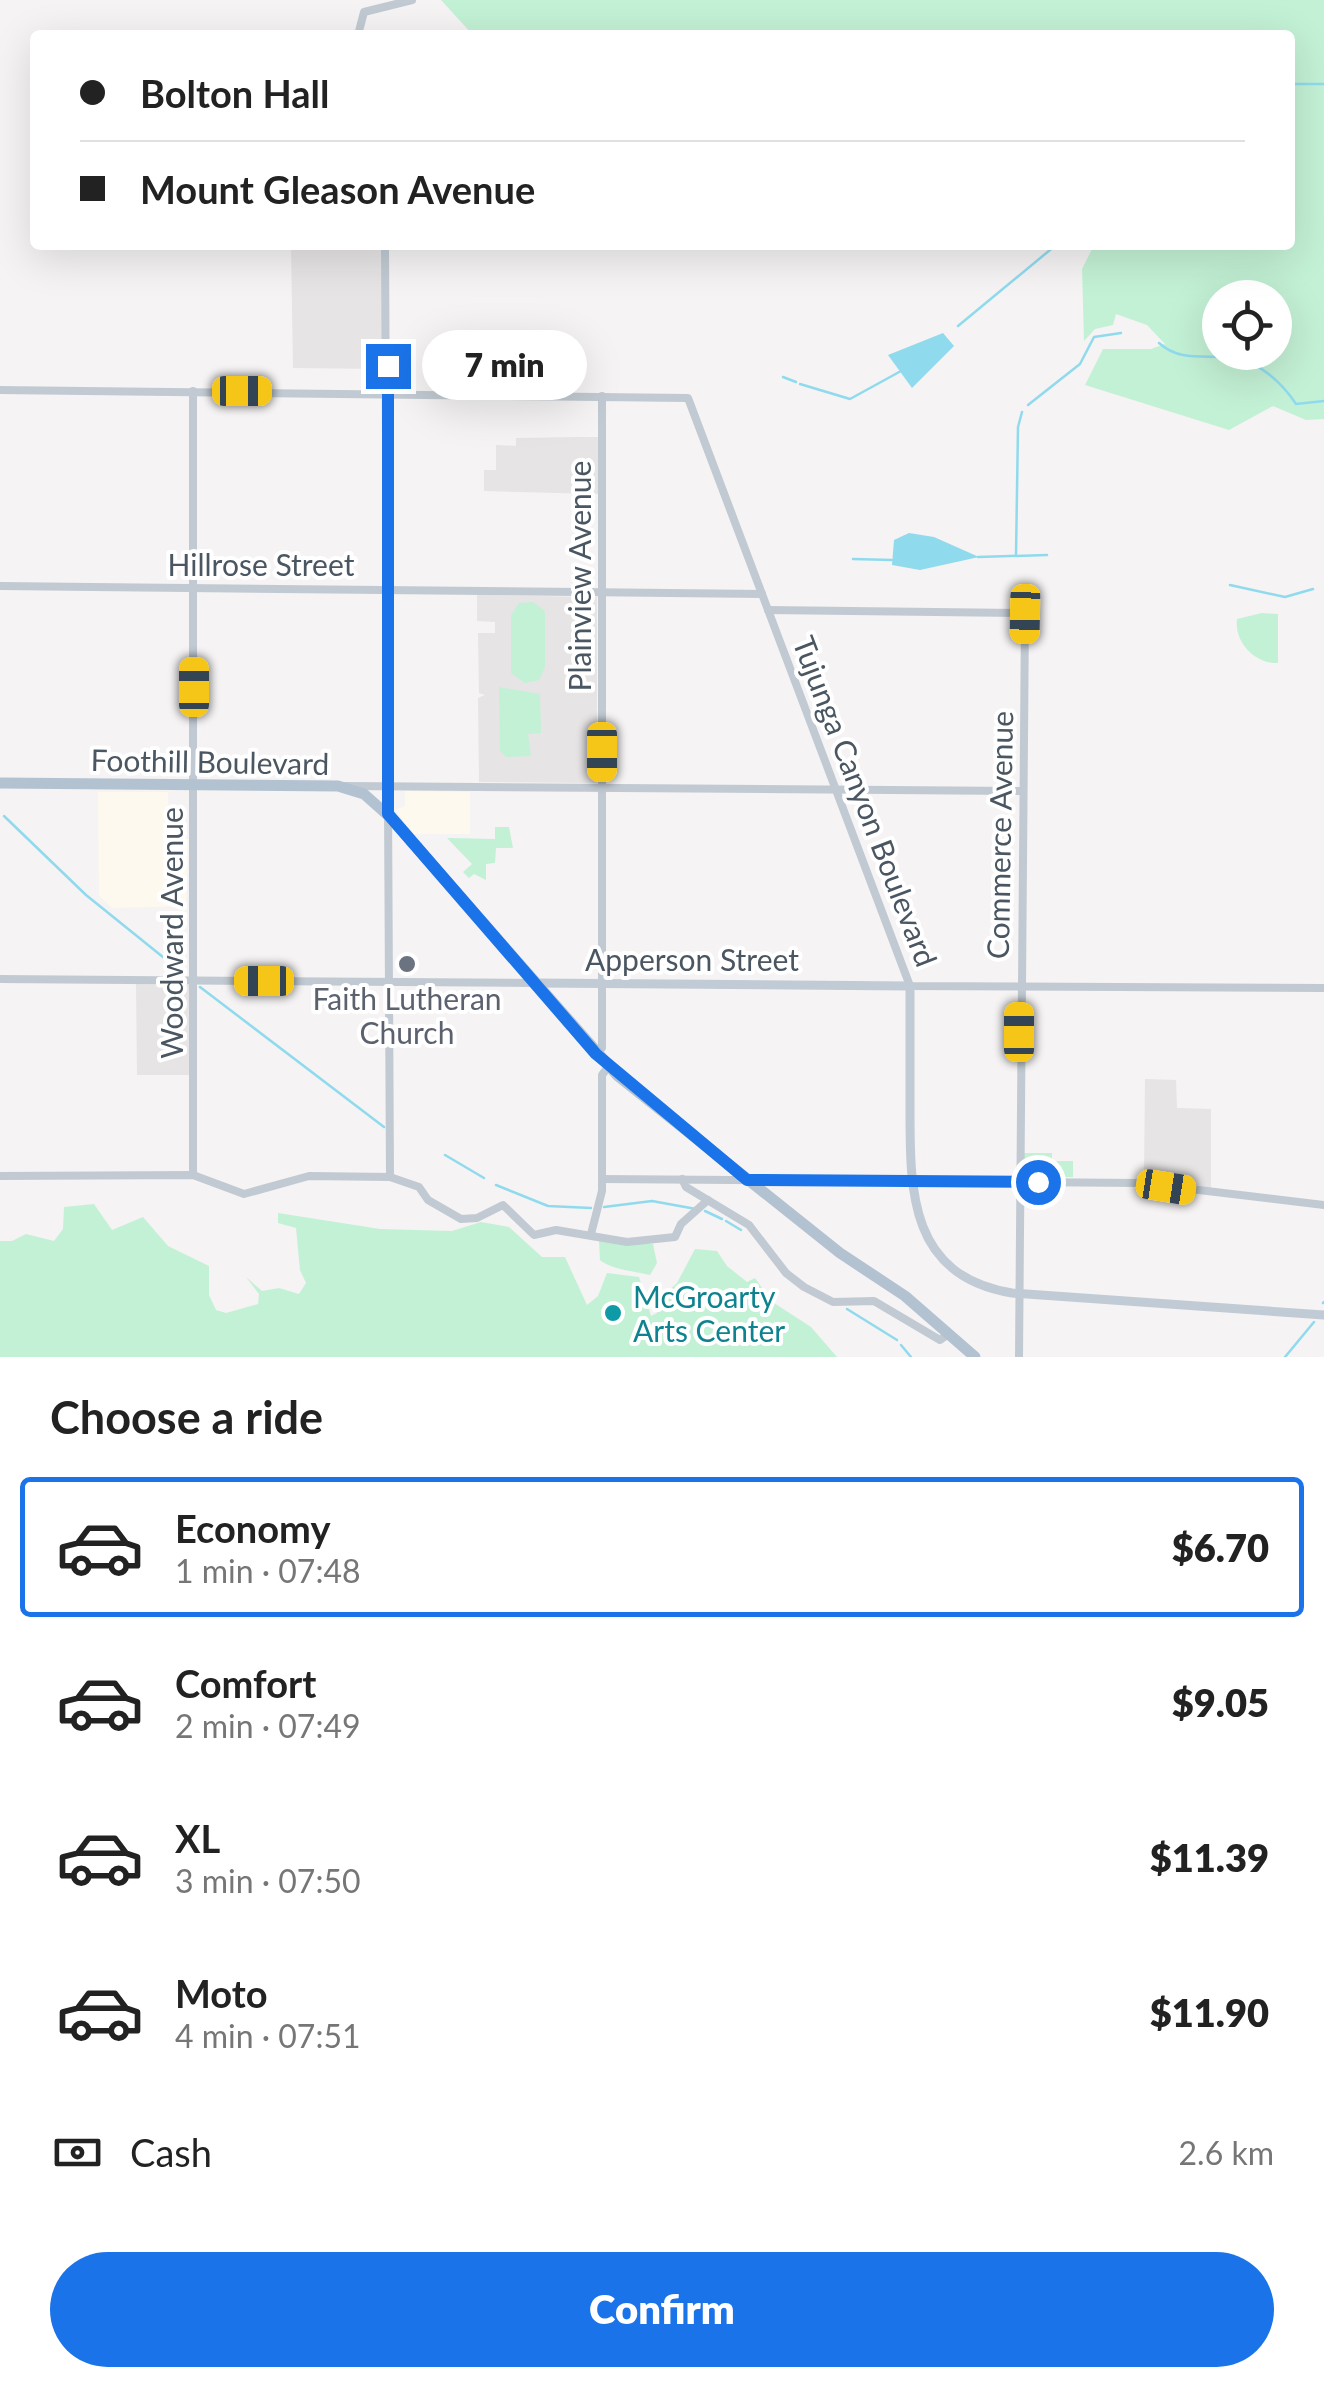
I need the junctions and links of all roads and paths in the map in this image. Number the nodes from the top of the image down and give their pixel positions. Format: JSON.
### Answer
{"nodes":[{"id":1,"x":412,"y":0,"type":"edge"},
{"id":2,"x":359,"y":30,"type":"edge"},
{"id":3,"x":385,"y":250,"type":"edge"},
{"id":4,"x":0,"y":390,"type":"edge"},
{"id":5,"x":193,"y":391,"type":"junction"},
{"id":6,"x":389,"y":392,"type":"junction"},
{"id":7,"x":602,"y":396,"type":"junction"},
{"id":8,"x":0,"y":586,"type":"edge"},
{"id":9,"x":194,"y":587,"type":"junction"},
{"id":10,"x":388,"y":587,"type":"junction"},
{"id":11,"x":602,"y":592,"type":"junction"},
{"id":12,"x":762,"y":594,"type":"junction"},
{"id":13,"x":768,"y":610,"type":"junction"},
{"id":14,"x":0,"y":784,"type":"edge"},
{"id":15,"x":193,"y":785,"type":"junction"},
{"id":16,"x":338,"y":786,"type":"junction"},
{"id":17,"x":388,"y":786,"type":"junction"},
{"id":18,"x":602,"y":788,"type":"junction"},
{"id":19,"x":837,"y":790,"type":"junction"},
{"id":20,"x":1022,"y":791,"type":"junction"},
{"id":21,"x":388,"y":814,"type":"junction"},
{"id":22,"x":0,"y":979,"type":"edge"},
{"id":23,"x":194,"y":980,"type":"junction"},
{"id":24,"x":389,"y":981,"type":"junction"},
{"id":25,"x":534,"y":983,"type":"junction"},
{"id":26,"x":602,"y":983,"type":"junction"},
{"id":27,"x":910,"y":986,"type":"junction"},
{"id":28,"x":1019,"y":986,"type":"junction"},
{"id":29,"x":1324,"y":988,"type":"edge"},
{"id":30,"x":596,"y":1054,"type":"junction"},
{"id":31,"x":608,"y":1067,"type":"junction"},
{"id":32,"x":0,"y":1176,"type":"edge"},
{"id":33,"x":192,"y":1176,"type":"junction"},
{"id":34,"x":390,"y":1177,"type":"junction"},
{"id":35,"x":602,"y":1178,"type":"junction"},
{"id":36,"x":682,"y":1179,"type":"junction"},
{"id":37,"x":694,"y":1179,"type":"junction"},
{"id":38,"x":747,"y":1180,"type":"junction"},
{"id":39,"x":910,"y":1180,"type":"junction"},
{"id":40,"x":1019,"y":1181,"type":"junction"},
{"id":41,"x":697,"y":1193,"type":"junction"},
{"id":42,"x":708,"y":1200,"type":"junction"},
{"id":43,"x":1324,"y":1206,"type":"edge"},
{"id":44,"x":591,"y":1234,"type":"junction"},
{"id":45,"x":1019,"y":1294,"type":"junction"},
{"id":46,"x":1324,"y":1315,"type":"edge"},
{"id":47,"x":947,"y":1335,"type":"junction"},
{"id":48,"x":974,"y":1357,"type":"edge"},
{"id":49,"x":1018,"y":1357,"type":"edge"}],
"edges":[{"from":1,"to":2,"type":"street"},
{"from":3,"to":6,"type":"street"},
{"from":4,"to":5,"type":"street"},
{"from":5,"to":6,"type":"street"},
{"from":5,"to":9,"type":"street","name":"Woodward Avenue"},
{"from":6,"to":7,"type":"street"},
{"from":6,"to":10,"type":"street"},
{"from":7,"to":11,"type":"street","name":"Plainview Avenue"},
{"from":7,"to":12,"type":"street","name":"Tujunga Canyon Boulevard"},
{"from":8,"to":9,"type":"street","name":"Hillrose Street"},
{"from":9,"to":10,"type":"street","name":"Hillrose Street"},
{"from":9,"to":15,"type":"street","name":"Woodward Avenue"},
{"from":10,"to":11,"type":"street","name":"Hillrose Street"},
{"from":10,"to":17,"type":"street"},
{"from":11,"to":12,"type":"street","name":"Hillrose Street"},
{"from":11,"to":18,"type":"street","name":"Plainview Avenue"},
{"from":12,"to":13,"type":"street","name":"Tujunga Canyon Boulevard"},
{"from":13,"to":19,"type":"street","name":"Tujunga Canyon Boulevard"},
{"from":13,"to":20,"type":"street","name":"Commerce Avenue"},
{"from":14,"to":15,"type":"main road","name":"Foothill Boulevard"},
{"from":15,"to":16,"type":"main road","name":"Foothill Boulevard"},
{"from":15,"to":23,"type":"street","name":"Woodward Avenue"},
{"from":16,"to":17,"type":"street"},
{"from":16,"to":21,"type":"main road","name":"Foothill Boulevard"},
{"from":17,"to":18,"type":"street"},
{"from":17,"to":21,"type":"street"},
{"from":18,"to":19,"type":"street"},
{"from":18,"to":26,"type":"street","name":"Plainview Avenue"},
{"from":19,"to":20,"type":"street"},
{"from":19,"to":27,"type":"street","name":"Tujunga Canyon Boulevard"},
{"from":20,"to":28,"type":"street","name":"Commerce Avenue"},
{"from":21,"to":24,"type":"street"},
{"from":21,"to":25,"type":"main road","name":"Foothill Boulevard"},
{"from":22,"to":23,"type":"street","name":"Apperson Street"},
{"from":23,"to":24,"type":"street","name":"Apperson Street"},
{"from":23,"to":33,"type":"street","name":"Woodward Avenue"},
{"from":24,"to":25,"type":"street","name":"Apperson Street"},
{"from":24,"to":34,"type":"street"},
{"from":25,"to":26,"type":"main road","name":"Apperson Street"},
{"from":25,"to":30,"type":"main road","name":"Foothill Boulevard"},
{"from":26,"to":27,"type":"main road","name":"Apperson Street"},
{"from":26,"to":30,"type":"street","name":"Plainview Avenue"},
{"from":27,"to":28,"type":"street","name":"Apperson Street"},
{"from":27,"to":39,"type":"main road","name":"Tujunga Canyon Boulevard"},
{"from":28,"to":29,"type":"street","name":"Apperson Street"},
{"from":28,"to":40,"type":"street","name":"Commerce Avenue"},
{"from":30,"to":31,"type":"main road","name":"Foothill Boulevard"},
{"from":31,"to":35,"type":"street"},
{"from":31,"to":38,"type":"main road","name":"Foothill Boulevard"},
{"from":32,"to":33,"type":"street"},
{"from":33,"to":34,"type":"street"},
{"from":34,"to":44,"type":"street"},
{"from":35,"to":36,"type":"street"},
{"from":35,"to":44,"type":"street"},
{"from":36,"to":37,"type":"street"},
{"from":36,"to":41,"type":"street"},
{"from":37,"to":38,"type":"street"},
{"from":37,"to":41,"type":"street"},
{"from":38,"to":39,"type":"street"},
{"from":38,"to":47,"type":"main road","name":"Foothill Boulevard"},
{"from":39,"to":40,"type":"street"},
{"from":39,"to":45,"type":"main road","name":"Tujunga Canyon Boulevard"},
{"from":40,"to":43,"type":"street"},
{"from":40,"to":45,"type":"street","name":"Commerce Avenue"},
{"from":41,"to":42,"type":"street"},
{"from":42,"to":44,"type":"street"},
{"from":42,"to":47,"type":"street"},
{"from":45,"to":46,"type":"main road","name":"Tujunga Canyon Boulevard"},
{"from":45,"to":49,"type":"street","name":"Commerce Avenue"},
{"from":47,"to":48,"type":"main road","name":"Foothill Boulevard"}]}
